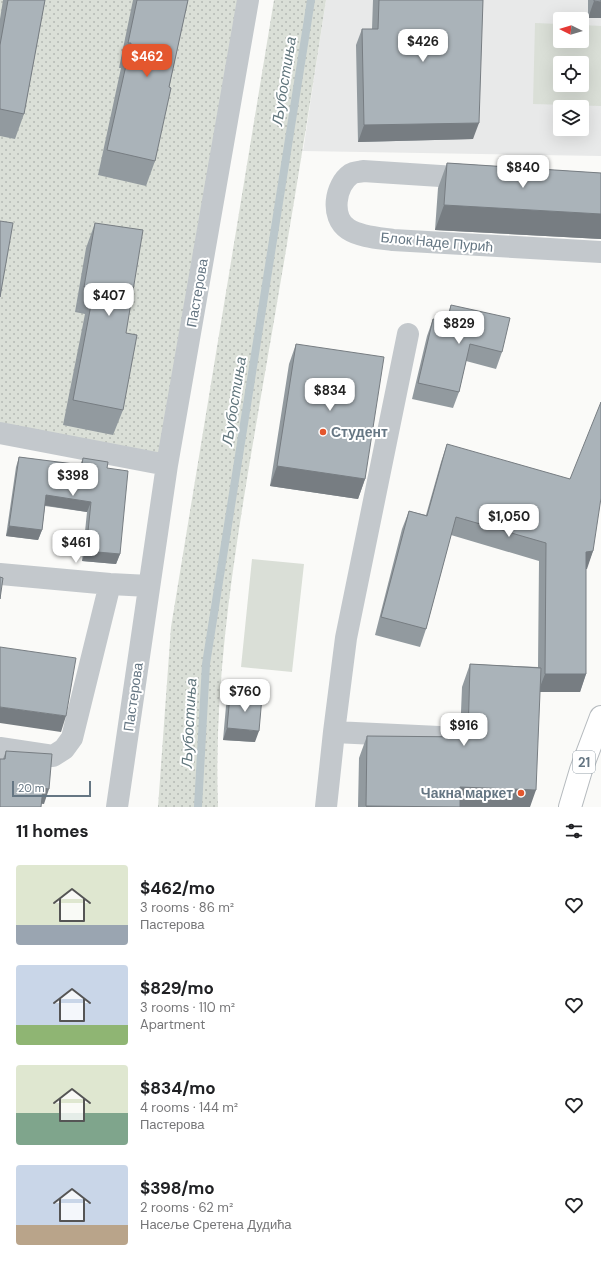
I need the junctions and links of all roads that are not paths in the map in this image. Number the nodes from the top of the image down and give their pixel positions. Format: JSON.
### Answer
{"nodes":[{"id":1,"x":248,"y":0,"type":"edge"},
{"id":2,"x":490,"y":179,"type":"edge"},
{"id":3,"x":601,"y":252,"type":"edge"},
{"id":4,"x":408,"y":334,"type":"dead end"},
{"id":5,"x":0,"y":433,"type":"edge"},
{"id":6,"x":167,"y":466,"type":"junction"},
{"id":7,"x":0,"y":574,"type":"edge"},
{"id":8,"x":110,"y":584,"type":"junction"},
{"id":9,"x":149,"y":586,"type":"junction"},
{"id":10,"x":601,"y":717,"type":"edge"},
{"id":11,"x":334,"y":732,"type":"junction"},
{"id":12,"x":439,"y":737,"type":"edge"},
{"id":13,"x":0,"y":748,"type":"edge"},
{"id":14,"x":117,"y":807,"type":"edge"},
{"id":15,"x":326,"y":807,"type":"edge"},
{"id":16,"x":570,"y":807,"type":"edge"}],
"edges":[{"from":1,"to":6,"type":"street","name":"Пастерова"},
{"from":2,"to":3,"type":"street","name":"Блок Наде Пурић"},
{"from":4,"to":11,"type":"street"},
{"from":5,"to":6,"type":"street"},
{"from":6,"to":9,"type":"street","name":"Пастерова"},
{"from":7,"to":8,"type":"street"},
{"from":8,"to":9,"type":"street"},
{"from":8,"to":13,"type":"street"},
{"from":9,"to":14,"type":"street","name":"Пастерова"},
{"from":10,"to":16,"type":"main road","number":"21"},
{"from":11,"to":12,"type":"street"},
{"from":11,"to":15,"type":"street"}]}
